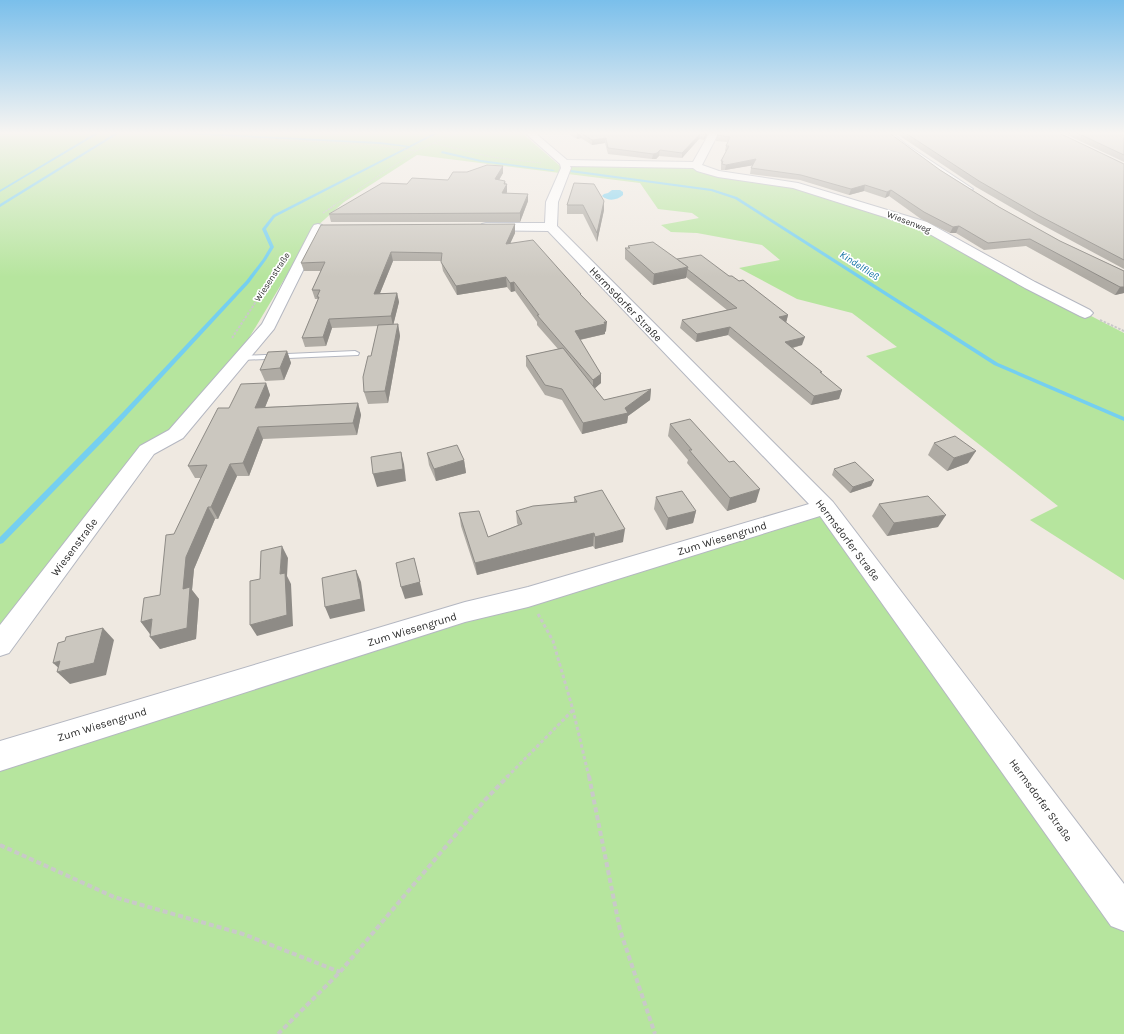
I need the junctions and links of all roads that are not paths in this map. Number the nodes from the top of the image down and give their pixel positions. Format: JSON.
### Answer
{"nodes":[{"id":1,"x":560,"y":180,"type":"edge"},
{"id":2,"x":761,"y":180,"type":"edge"},
{"id":3,"x":955,"y":180,"type":"edge"},
{"id":4,"x":976,"y":194,"type":"edge"},
{"id":5,"x":476,"y":227,"type":"edge"},
{"id":6,"x":551,"y":227,"type":"junction"},
{"id":7,"x":318,"y":228,"type":"edge"},
{"id":8,"x":1085,"y":313,"type":"road end"},
{"id":9,"x":236,"y":349,"type":"junction"},
{"id":10,"x":355,"y":353,"type":"dead end"},
{"id":11,"x":825,"y":506,"type":"junction"},
{"id":12,"x":0,"y":645,"type":"edge"},
{"id":13,"x":0,"y":756,"type":"edge"},
{"id":14,"x":1124,"y":913,"type":"edge"}],
"edges":[{"from":1,"to":6,"type":"street"},
{"from":2,"to":8,"type":"street","name":"Wiesenweg"},
{"from":3,"to":4,"type":"street"},
{"from":5,"to":6,"type":"street"},
{"from":6,"to":11,"type":"street","name":"Hermsdorfer Straße"},
{"from":7,"to":9,"type":"street","name":"Wiesenstraße"},
{"from":9,"to":10,"type":"lane"},
{"from":9,"to":12,"type":"street","name":"Wiesenstraße"},
{"from":11,"to":13,"type":"street","name":"Zum Wiesengrund"},
{"from":11,"to":14,"type":"street","name":"Hermsdorfer Straße"}]}
